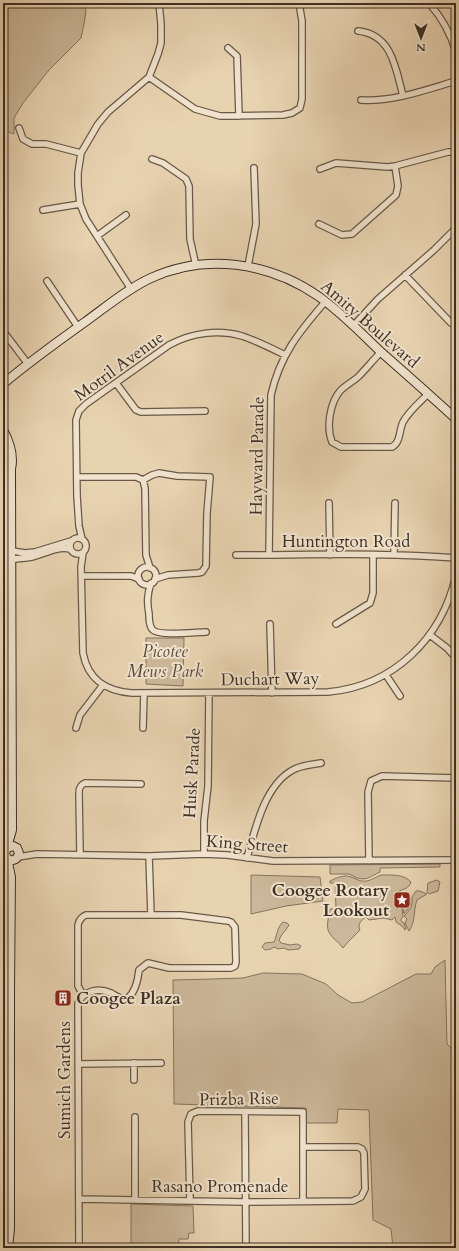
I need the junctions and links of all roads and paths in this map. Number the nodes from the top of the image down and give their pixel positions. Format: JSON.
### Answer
{"nodes":[{"id":1,"x":159,"y":3,"type":"edge"},
{"id":2,"x":299,"y":3,"type":"edge"},
{"id":3,"x":429,"y":3,"type":"edge"},
{"id":4,"x":358,"y":32,"type":"dead end"},
{"id":5,"x":228,"y":48,"type":"dead end"},
{"id":6,"x":456,"y":49,"type":"edge"},
{"id":7,"x":149,"y":77,"type":"junction"},
{"id":8,"x":456,"y":81,"type":"edge"},
{"id":9,"x":403,"y":96,"type":"junction"},
{"id":10,"x":361,"y":100,"type":"dead end"},
{"id":11,"x":239,"y":116,"type":"junction"},
{"id":12,"x":19,"y":128,"type":"dead end"},
{"id":13,"x":456,"y":152,"type":"edge"},
{"id":14,"x":81,"y":153,"type":"junction"},
{"id":15,"x":152,"y":159,"type":"dead end"},
{"id":16,"x":395,"y":166,"type":"junction"},
{"id":17,"x":254,"y":168,"type":"dead end"},
{"id":18,"x":320,"y":169,"type":"dead end"},
{"id":19,"x":80,"y":204,"type":"junction"},
{"id":20,"x":43,"y":210,"type":"dead end"},
{"id":21,"x":126,"y":215,"type":"dead end"},
{"id":22,"x":319,"y":224,"type":"dead end"},
{"id":23,"x":456,"y":228,"type":"edge"},
{"id":24,"x":97,"y":236,"type":"junction"},
{"id":25,"x":196,"y":266,"type":"junction"},
{"id":26,"x":248,"y":266,"type":"junction"},
{"id":27,"x":405,"y":275,"type":"junction"},
{"id":28,"x":47,"y":281,"type":"dead end"},
{"id":29,"x":131,"y":289,"type":"junction"},
{"id":30,"x":325,"y":302,"type":"junction"},
{"id":31,"x":456,"y":319,"type":"edge"},
{"id":32,"x":354,"y":326,"type":"junction"},
{"id":33,"x":78,"y":327,"type":"junction"},
{"id":34,"x":3,"y":331,"type":"edge"},
{"id":35,"x":381,"y":352,"type":"junction"},
{"id":36,"x":285,"y":355,"type":"junction"},
{"id":37,"x":28,"y":364,"type":"junction"},
{"id":38,"x":116,"y":383,"type":"junction"},
{"id":39,"x":3,"y":384,"type":"edge"},
{"id":40,"x":428,"y":394,"type":"junction"},
{"id":41,"x":205,"y":411,"type":"dead end"},
{"id":42,"x":456,"y":419,"type":"edge"},
{"id":43,"x":4,"y":437,"type":"edge"},
{"id":44,"x":77,"y":477,"type":"junction"},
{"id":45,"x":143,"y":480,"type":"junction"},
{"id":46,"x":329,"y":503,"type":"dead end"},
{"id":47,"x":395,"y":503,"type":"dead end"},
{"id":48,"x":79,"y":526,"type":"junction"},
{"id":49,"x":82,"y":539,"type":"junction"},
{"id":50,"x":72,"y":540,"type":"junction"},
{"id":51,"x":70,"y":549,"type":"junction"},
{"id":52,"x":83,"y":553,"type":"junction"},
{"id":53,"x":75,"y":554,"type":"junction"},
{"id":54,"x":12,"y":555,"type":"junction"},
{"id":55,"x":146,"y":555,"type":"junction"},
{"id":56,"x":236,"y":555,"type":"dead end"},
{"id":57,"x":269,"y":555,"type":"junction"},
{"id":58,"x":330,"y":555,"type":"junction"},
{"id":59,"x":373,"y":555,"type":"junction"},
{"id":60,"x":394,"y":555,"type":"junction"},
{"id":61,"x":456,"y":558,"type":"edge"},
{"id":62,"x":81,"y":567,"type":"junction"},
{"id":63,"x":141,"y":570,"type":"junction"},
{"id":64,"x":152,"y":570,"type":"junction"},
{"id":65,"x":168,"y":575,"type":"junction"},
{"id":66,"x":456,"y":575,"type":"edge"},
{"id":67,"x":82,"y":576,"type":"junction"},
{"id":68,"x":131,"y":576,"type":"junction"},
{"id":69,"x":141,"y":581,"type":"junction"},
{"id":70,"x":153,"y":581,"type":"junction"},
{"id":71,"x":455,"y":585,"type":"edge"},
{"id":72,"x":147,"y":594,"type":"junction"},
{"id":73,"x":270,"y":624,"type":"dead end"},
{"id":74,"x":336,"y":624,"type":"dead end"},
{"id":75,"x":206,"y":632,"type":"dead end"},
{"id":76,"x":430,"y":635,"type":"junction"},
{"id":77,"x":456,"y":658,"type":"edge"},
{"id":78,"x":386,"y":675,"type":"junction"},
{"id":79,"x":103,"y":685,"type":"junction"},
{"id":80,"x":144,"y":693,"type":"junction"},
{"id":81,"x":272,"y":693,"type":"junction"},
{"id":82,"x":209,"y":694,"type":"junction"},
{"id":83,"x":400,"y":696,"type":"dead end"},
{"id":84,"x":76,"y":728,"type":"dead end"},
{"id":85,"x":143,"y":728,"type":"dead end"},
{"id":86,"x":321,"y":763,"type":"dead end"},
{"id":87,"x":456,"y":778,"type":"edge"},
{"id":88,"x":141,"y":784,"type":"dead end"},
{"id":89,"x":12,"y":830,"type":"junction"},
{"id":90,"x":7,"y":848,"type":"junction"},
{"id":91,"x":17,"y":853,"type":"junction"},
{"id":92,"x":80,"y":854,"type":"junction"},
{"id":93,"x":204,"y":854,"type":"junction"},
{"id":94,"x":150,"y":856,"type":"junction"},
{"id":95,"x":7,"y":858,"type":"junction"},
{"id":96,"x":247,"y":858,"type":"junction"},
{"id":97,"x":456,"y":860,"type":"edge"},
{"id":98,"x":369,"y":861,"type":"junction"},
{"id":99,"x":11,"y":877,"type":"junction"},
{"id":100,"x":151,"y":915,"type":"junction"},
{"id":101,"x":7,"y":970,"type":"edge"},
{"id":102,"x":84,"y":995,"type":"junction"},
{"id":103,"x":134,"y":1063,"type":"junction"},
{"id":104,"x":161,"y":1063,"type":"dead end"},
{"id":105,"x":78,"y":1064,"type":"junction"},
{"id":106,"x":134,"y":1080,"type":"dead end"},
{"id":107,"x":7,"y":1082,"type":"edge"},
{"id":108,"x":246,"y":1112,"type":"junction"},
{"id":109,"x":135,"y":1117,"type":"dead end"},
{"id":110,"x":303,"y":1147,"type":"junction"},
{"id":111,"x":79,"y":1199,"type":"junction"},
{"id":112,"x":134,"y":1200,"type":"junction"},
{"id":113,"x":190,"y":1201,"type":"junction"},
{"id":114,"x":303,"y":1201,"type":"junction"},
{"id":115,"x":246,"y":1202,"type":"junction"},
{"id":116,"x":10,"y":1229,"type":"junction"},
{"id":117,"x":8,"y":1248,"type":"edge"},
{"id":118,"x":14,"y":1248,"type":"edge"},
{"id":119,"x":79,"y":1248,"type":"edge"},
{"id":120,"x":246,"y":1248,"type":"edge"}],
"edges":[{"from":1,"to":7,"type":"street"},
{"from":2,"to":11,"type":"street"},
{"from":3,"to":6,"type":"street"},
{"from":4,"to":9,"type":"street"},
{"from":5,"to":11,"type":"street"},
{"from":7,"to":11,"type":"street"},
{"from":7,"to":14,"type":"street"},
{"from":8,"to":9,"type":"street"},
{"from":9,"to":10,"type":"street"},
{"from":12,"to":14,"type":"street"},
{"from":13,"to":16,"type":"street"},
{"from":14,"to":19,"type":"street"},
{"from":15,"to":25,"type":"street"},
{"from":16,"to":18,"type":"street"},
{"from":16,"to":22,"type":"street"},
{"from":17,"to":26,"type":"street"},
{"from":19,"to":20,"type":"street"},
{"from":19,"to":24,"type":"street"},
{"from":21,"to":24,"type":"street"},
{"from":23,"to":27,"type":"street"},
{"from":24,"to":29,"type":"street"},
{"from":25,"to":26,"type":"main road","name":"Amity Boulevard"},
{"from":25,"to":29,"type":"main road","name":"Amity Boulevard"},
{"from":26,"to":30,"type":"main road","name":"Amity Boulevard"},
{"from":27,"to":31,"type":"street"},
{"from":27,"to":32,"type":"street"},
{"from":28,"to":33,"type":"street"},
{"from":29,"to":33,"type":"main road","name":"Amity Boulevard"},
{"from":30,"to":32,"type":"main road","name":"Amity Boulevard"},
{"from":30,"to":36,"type":"street","name":"Hayward Parade"},
{"from":32,"to":35,"type":"main road","name":"Amity Boulevard"},
{"from":33,"to":37,"type":"main road","name":"Amity Boulevard"},
{"from":34,"to":37,"type":"street"},
{"from":35,"to":40,"type":"main road","name":"Amity Boulevard"},
{"from":35,"to":40,"type":"street"},
{"from":36,"to":38,"type":"street","name":"Motril Avenue"},
{"from":36,"to":57,"type":"street","name":"Hayward Parade"},
{"from":37,"to":39,"type":"main road","name":"Amity Boulevard"},
{"from":38,"to":41,"type":"street"},
{"from":38,"to":44,"type":"street","name":"Motril Avenue"},
{"from":40,"to":42,"type":"main road","name":"Amity Boulevard"},
{"from":43,"to":54,"type":"main road"},
{"from":44,"to":45,"type":"street"},
{"from":44,"to":48,"type":"street","name":"Motril Avenue"},
{"from":45,"to":55,"type":"street"},
{"from":45,"to":65,"type":"street"},
{"from":46,"to":58,"type":"street"},
{"from":47,"to":60,"type":"street"},
{"from":48,"to":49,"type":"street","name":"Motril Avenue"},
{"from":48,"to":50,"type":"street","name":"Motril Avenue"},
{"from":49,"to":50,"type":"street"},
{"from":49,"to":52,"type":"street"},
{"from":50,"to":51,"type":"street"},
{"from":50,"to":54,"type":"street"},
{"from":51,"to":53,"type":"street"},
{"from":51,"to":54,"type":"street"},
{"from":52,"to":53,"type":"street"},
{"from":52,"to":62,"type":"street","name":"Duchart Way"},
{"from":53,"to":62,"type":"street","name":"Duchart Way"},
{"from":54,"to":89,"type":"main road"},
{"from":55,"to":63,"type":"street"},
{"from":55,"to":64,"type":"street"},
{"from":56,"to":57,"type":"street","name":"Huntington Road"},
{"from":57,"to":58,"type":"street","name":"Huntington Road"},
{"from":58,"to":59,"type":"street","name":"Huntington Road"},
{"from":59,"to":60,"type":"street","name":"Huntington Road"},
{"from":59,"to":74,"type":"street"},
{"from":60,"to":61,"type":"street","name":"Huntington Road"},
{"from":62,"to":67,"type":"street","name":"Duchart Way"},
{"from":63,"to":64,"type":"street"},
{"from":63,"to":68,"type":"street"},
{"from":63,"to":69,"type":"street"},
{"from":64,"to":65,"type":"street"},
{"from":64,"to":70,"type":"street"},
{"from":65,"to":70,"type":"street"},
{"from":66,"to":71,"type":"street","name":"Duchart Way"},
{"from":67,"to":68,"type":"street"},
{"from":67,"to":79,"type":"street","name":"Duchart Way"},
{"from":68,"to":69,"type":"street"},
{"from":69,"to":70,"type":"street"},
{"from":69,"to":72,"type":"street"},
{"from":70,"to":72,"type":"street"},
{"from":71,"to":76,"type":"street","name":"Duchart Way"},
{"from":72,"to":75,"type":"street"},
{"from":73,"to":81,"type":"street"},
{"from":76,"to":77,"type":"street"},
{"from":76,"to":78,"type":"street","name":"Duchart Way"},
{"from":78,"to":81,"type":"street","name":"Duchart Way"},
{"from":78,"to":83,"type":"street"},
{"from":79,"to":80,"type":"street","name":"Duchart Way"},
{"from":79,"to":84,"type":"street"},
{"from":80,"to":82,"type":"street","name":"Duchart Way"},
{"from":80,"to":85,"type":"street"},
{"from":81,"to":82,"type":"street","name":"Duchart Way"},
{"from":82,"to":93,"type":"street","name":"Husk Parade"},
{"from":86,"to":96,"type":"street"},
{"from":87,"to":98,"type":"street"},
{"from":88,"to":92,"type":"street"},
{"from":89,"to":90,"type":"main road"},
{"from":89,"to":91,"type":"main road"},
{"from":90,"to":91,"type":"main road"},
{"from":90,"to":95,"type":"main road"},
{"from":91,"to":92,"type":"street","name":"King Street"},
{"from":91,"to":95,"type":"main road"},
{"from":91,"to":99,"type":"main road"},
{"from":92,"to":94,"type":"street","name":"King Street"},
{"from":93,"to":94,"type":"street","name":"King Street"},
{"from":93,"to":96,"type":"street","name":"King Street"},
{"from":94,"to":100,"type":"street"},
{"from":95,"to":99,"type":"main road"},
{"from":96,"to":98,"type":"street","name":"King Street"},
{"from":97,"to":98,"type":"street","name":"King Street"},
{"from":99,"to":101,"type":"main road"},
{"from":100,"to":102,"type":"street"},
{"from":100,"to":102,"type":"street"},
{"from":101,"to":107,"type":"main road"},
{"from":102,"to":105,"type":"street","name":"Sumich Gardens"},
{"from":103,"to":104,"type":"street"},
{"from":103,"to":105,"type":"street"},
{"from":103,"to":106,"type":"street"},
{"from":105,"to":111,"type":"street","name":"Sumich Gardens"},
{"from":107,"to":116,"type":"main road"},
{"from":108,"to":110,"type":"street","name":"Prizba Rise"},
{"from":108,"to":113,"type":"street","name":"Prizba Rise"},
{"from":108,"to":115,"type":"street"},
{"from":109,"to":112,"type":"street"},
{"from":110,"to":114,"type":"street"},
{"from":110,"to":114,"type":"street","name":"Rasano Promenade"},
{"from":111,"to":112,"type":"street","name":"Rasano Promenade"},
{"from":111,"to":119,"type":"street","name":"Sumich Gardens"},
{"from":112,"to":113,"type":"street","name":"Rasano Promenade"},
{"from":113,"to":115,"type":"street","name":"Rasano Promenade"},
{"from":114,"to":115,"type":"street","name":"Rasano Promenade"},
{"from":115,"to":120,"type":"street"},
{"from":116,"to":117,"type":"main road"},
{"from":116,"to":118,"type":"main road"}]}
